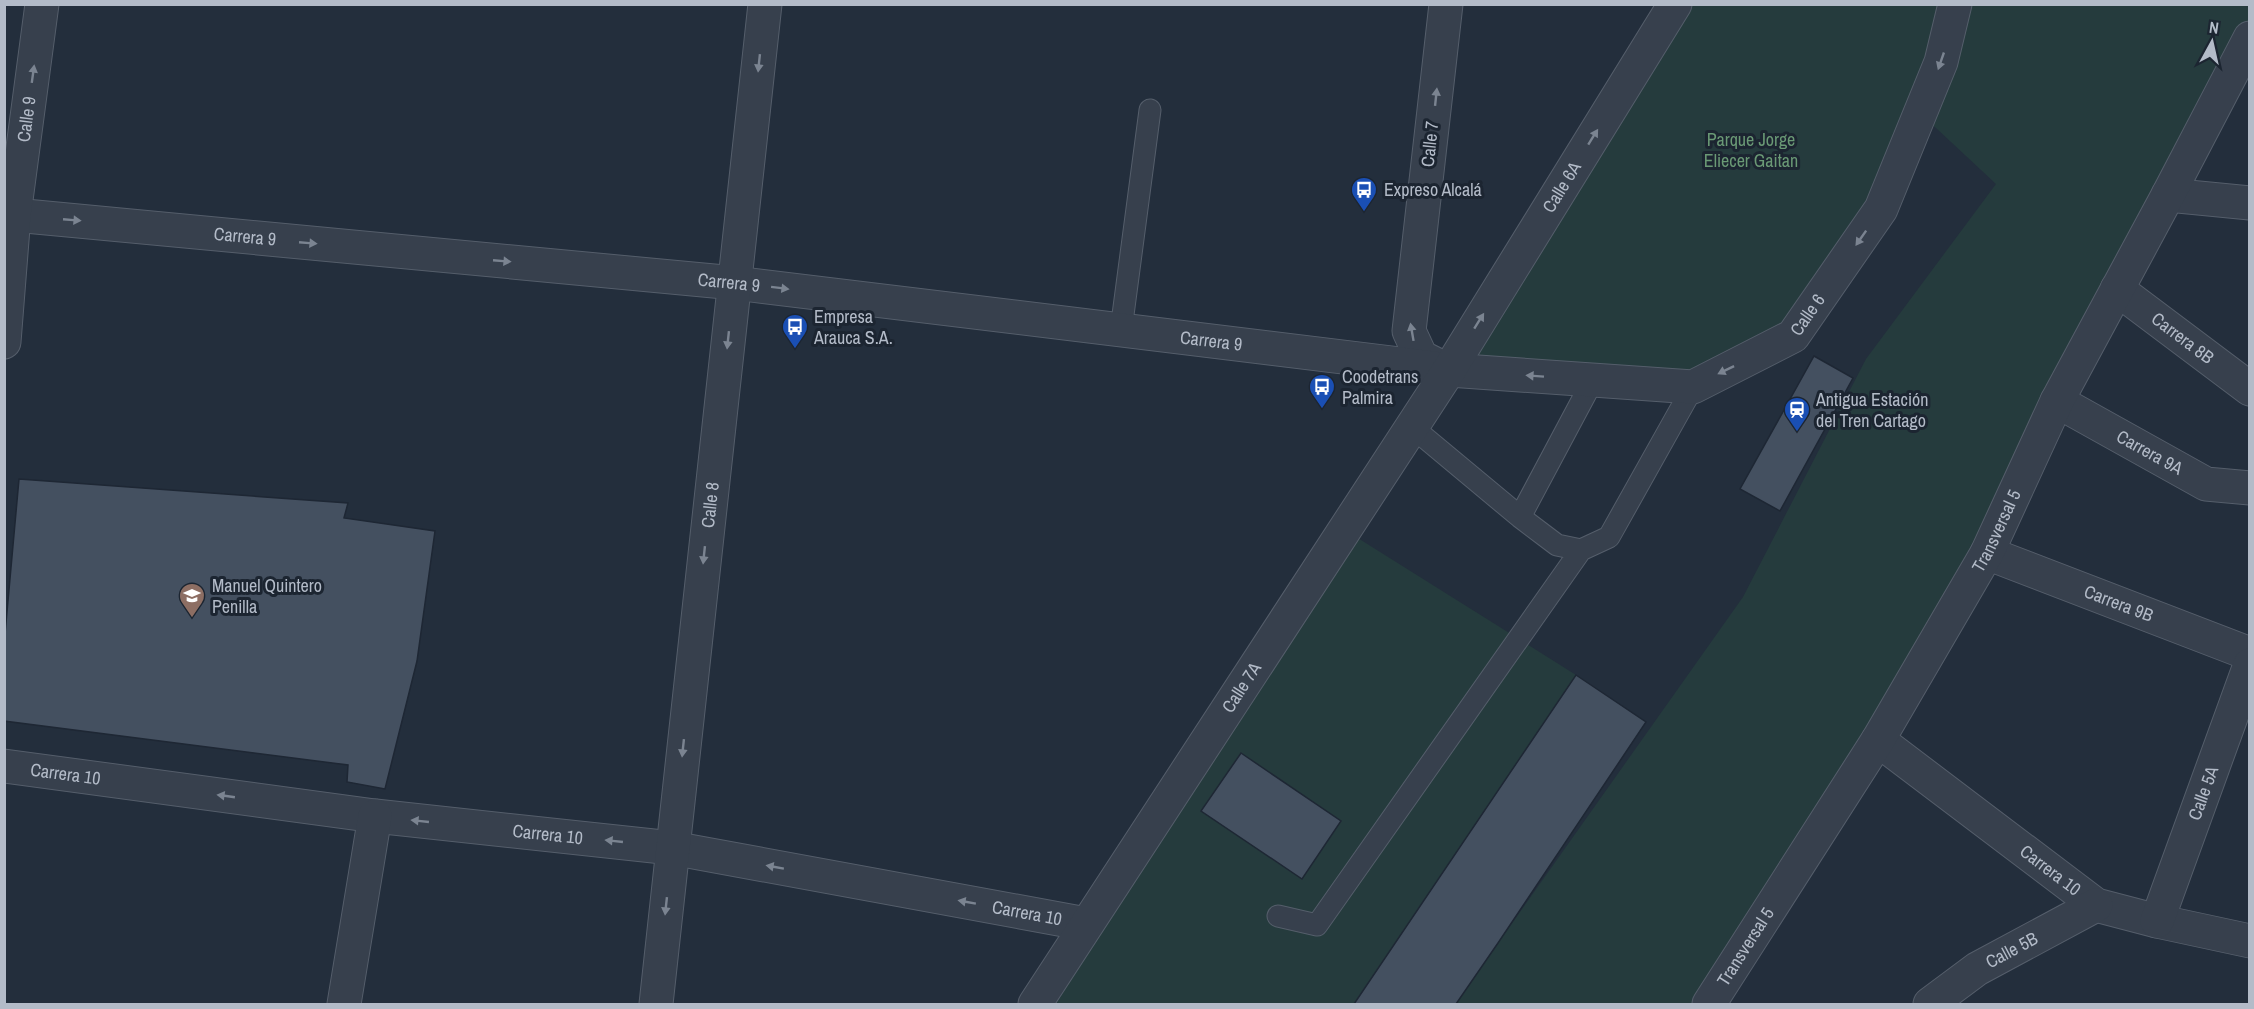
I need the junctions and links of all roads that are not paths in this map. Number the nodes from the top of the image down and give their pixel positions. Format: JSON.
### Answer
{"nodes":[{"id":1,"x":42,"y":4,"type":"edge"},
{"id":2,"x":765,"y":4,"type":"edge"},
{"id":3,"x":1446,"y":4,"type":"edge"},
{"id":4,"x":1675,"y":4,"type":"edge"},
{"id":5,"x":1955,"y":4,"type":"edge"},
{"id":6,"x":2250,"y":38,"type":"edge"},
{"id":7,"x":1150,"y":110,"type":"dead end"},
{"id":8,"x":2168,"y":195,"type":"junction"},
{"id":9,"x":2250,"y":203,"type":"edge"},
{"id":10,"x":9,"y":214,"type":"edge"},
{"id":11,"x":735,"y":283,"type":"junction"},
{"id":12,"x":2117,"y":289,"type":"junction"},
{"id":13,"x":1121,"y":330,"type":"junction"},
{"id":14,"x":4,"y":342,"type":"edge"},
{"id":15,"x":1449,"y":370,"type":"junction"},
{"id":16,"x":1593,"y":380,"type":"junction"},
{"id":17,"x":1693,"y":387,"type":"junction"},
{"id":18,"x":2250,"y":389,"type":"edge"},
{"id":19,"x":2057,"y":401,"type":"junction"},
{"id":20,"x":1412,"y":427,"type":"junction"},
{"id":21,"x":2250,"y":488,"type":"edge"},
{"id":22,"x":1521,"y":518,"type":"junction"},
{"id":23,"x":1581,"y":550,"type":"junction"},
{"id":24,"x":1987,"y":553,"type":"junction"},
{"id":25,"x":2250,"y":654,"type":"edge"},
{"id":26,"x":2250,"y":665,"type":"edge"},
{"id":27,"x":1878,"y":740,"type":"junction"},
{"id":28,"x":4,"y":766,"type":"edge"},
{"id":29,"x":375,"y":816,"type":"junction"},
{"id":30,"x":672,"y":848,"type":"junction"},
{"id":31,"x":2096,"y":905,"type":"junction"},
{"id":32,"x":1278,"y":916,"type":"dead end"},
{"id":33,"x":2157,"y":921,"type":"junction"},
{"id":34,"x":1086,"y":924,"type":"junction"},
{"id":35,"x":2250,"y":940,"type":"edge"},
{"id":36,"x":344,"y":1005,"type":"edge"},
{"id":37,"x":656,"y":1005,"type":"edge"},
{"id":38,"x":1035,"y":1005,"type":"edge"},
{"id":39,"x":1709,"y":1005,"type":"edge"},
{"id":40,"x":1930,"y":1005,"type":"edge"}],
"edges":[{"from":10,"to":1,"type":"street","name":"Calle 9","one_way":true},
{"from":2,"to":11,"type":"street","name":"Calle 8","one_way":true},
{"from":15,"to":3,"type":"street","name":"Calle 7","one_way":true},
{"from":15,"to":4,"type":"street","name":"Calle 6A","one_way":true},
{"from":5,"to":17,"type":"street","name":"Calle 6","one_way":true},
{"from":6,"to":8,"type":"street","name":"Transversal 5"},
{"from":7,"to":13,"type":"lane"},
{"from":8,"to":9,"type":"street"},
{"from":8,"to":12,"type":"street","name":"Transversal 5"},
{"from":10,"to":11,"type":"street","name":"Carrera 9","one_way":true},
{"from":10,"to":14,"type":"street","name":"Calle 9"},
{"from":11,"to":13,"type":"street","name":"Carrera 9","one_way":true},
{"from":11,"to":30,"type":"street","name":"Calle 8","one_way":true},
{"from":12,"to":18,"type":"street","name":"Carrera 8B"},
{"from":12,"to":19,"type":"street","name":"Transversal 5"},
{"from":13,"to":15,"type":"street","name":"Carrera 9"},
{"from":16,"to":15,"type":"street","one_way":true},
{"from":15,"to":20,"type":"street","name":"Calle 7A"},
{"from":16,"to":17,"type":"street"},
{"from":16,"to":22,"type":"lane"},
{"from":17,"to":23,"type":"lane"},
{"from":19,"to":21,"type":"street","name":"Carrera 9A"},
{"from":19,"to":24,"type":"street","name":"Transversal 5"},
{"from":20,"to":22,"type":"lane"},
{"from":20,"to":34,"type":"street","name":"Calle 7A"},
{"from":22,"to":23,"type":"lane"},
{"from":23,"to":32,"type":"lane"},
{"from":24,"to":25,"type":"street","name":"Carrera 9B"},
{"from":24,"to":27,"type":"street","name":"Transversal 5"},
{"from":26,"to":33,"type":"street","name":"Calle 5A"},
{"from":27,"to":31,"type":"street","name":"Carrera 10"},
{"from":27,"to":39,"type":"street","name":"Transversal 5"},
{"from":29,"to":28,"type":"street","name":"Carrera 10","one_way":true},
{"from":30,"to":29,"type":"street","name":"Carrera 10","one_way":true},
{"from":29,"to":36,"type":"street"},
{"from":34,"to":30,"type":"street","name":"Carrera 10","one_way":true},
{"from":30,"to":37,"type":"street","name":"Calle 8","one_way":true},
{"from":31,"to":33,"type":"street","name":"Carrera 10"},
{"from":31,"to":40,"type":"street","name":"Calle 5B"},
{"from":33,"to":35,"type":"street","name":"Carrera 10"},
{"from":34,"to":38,"type":"street","name":"Calle 7A"}]}
